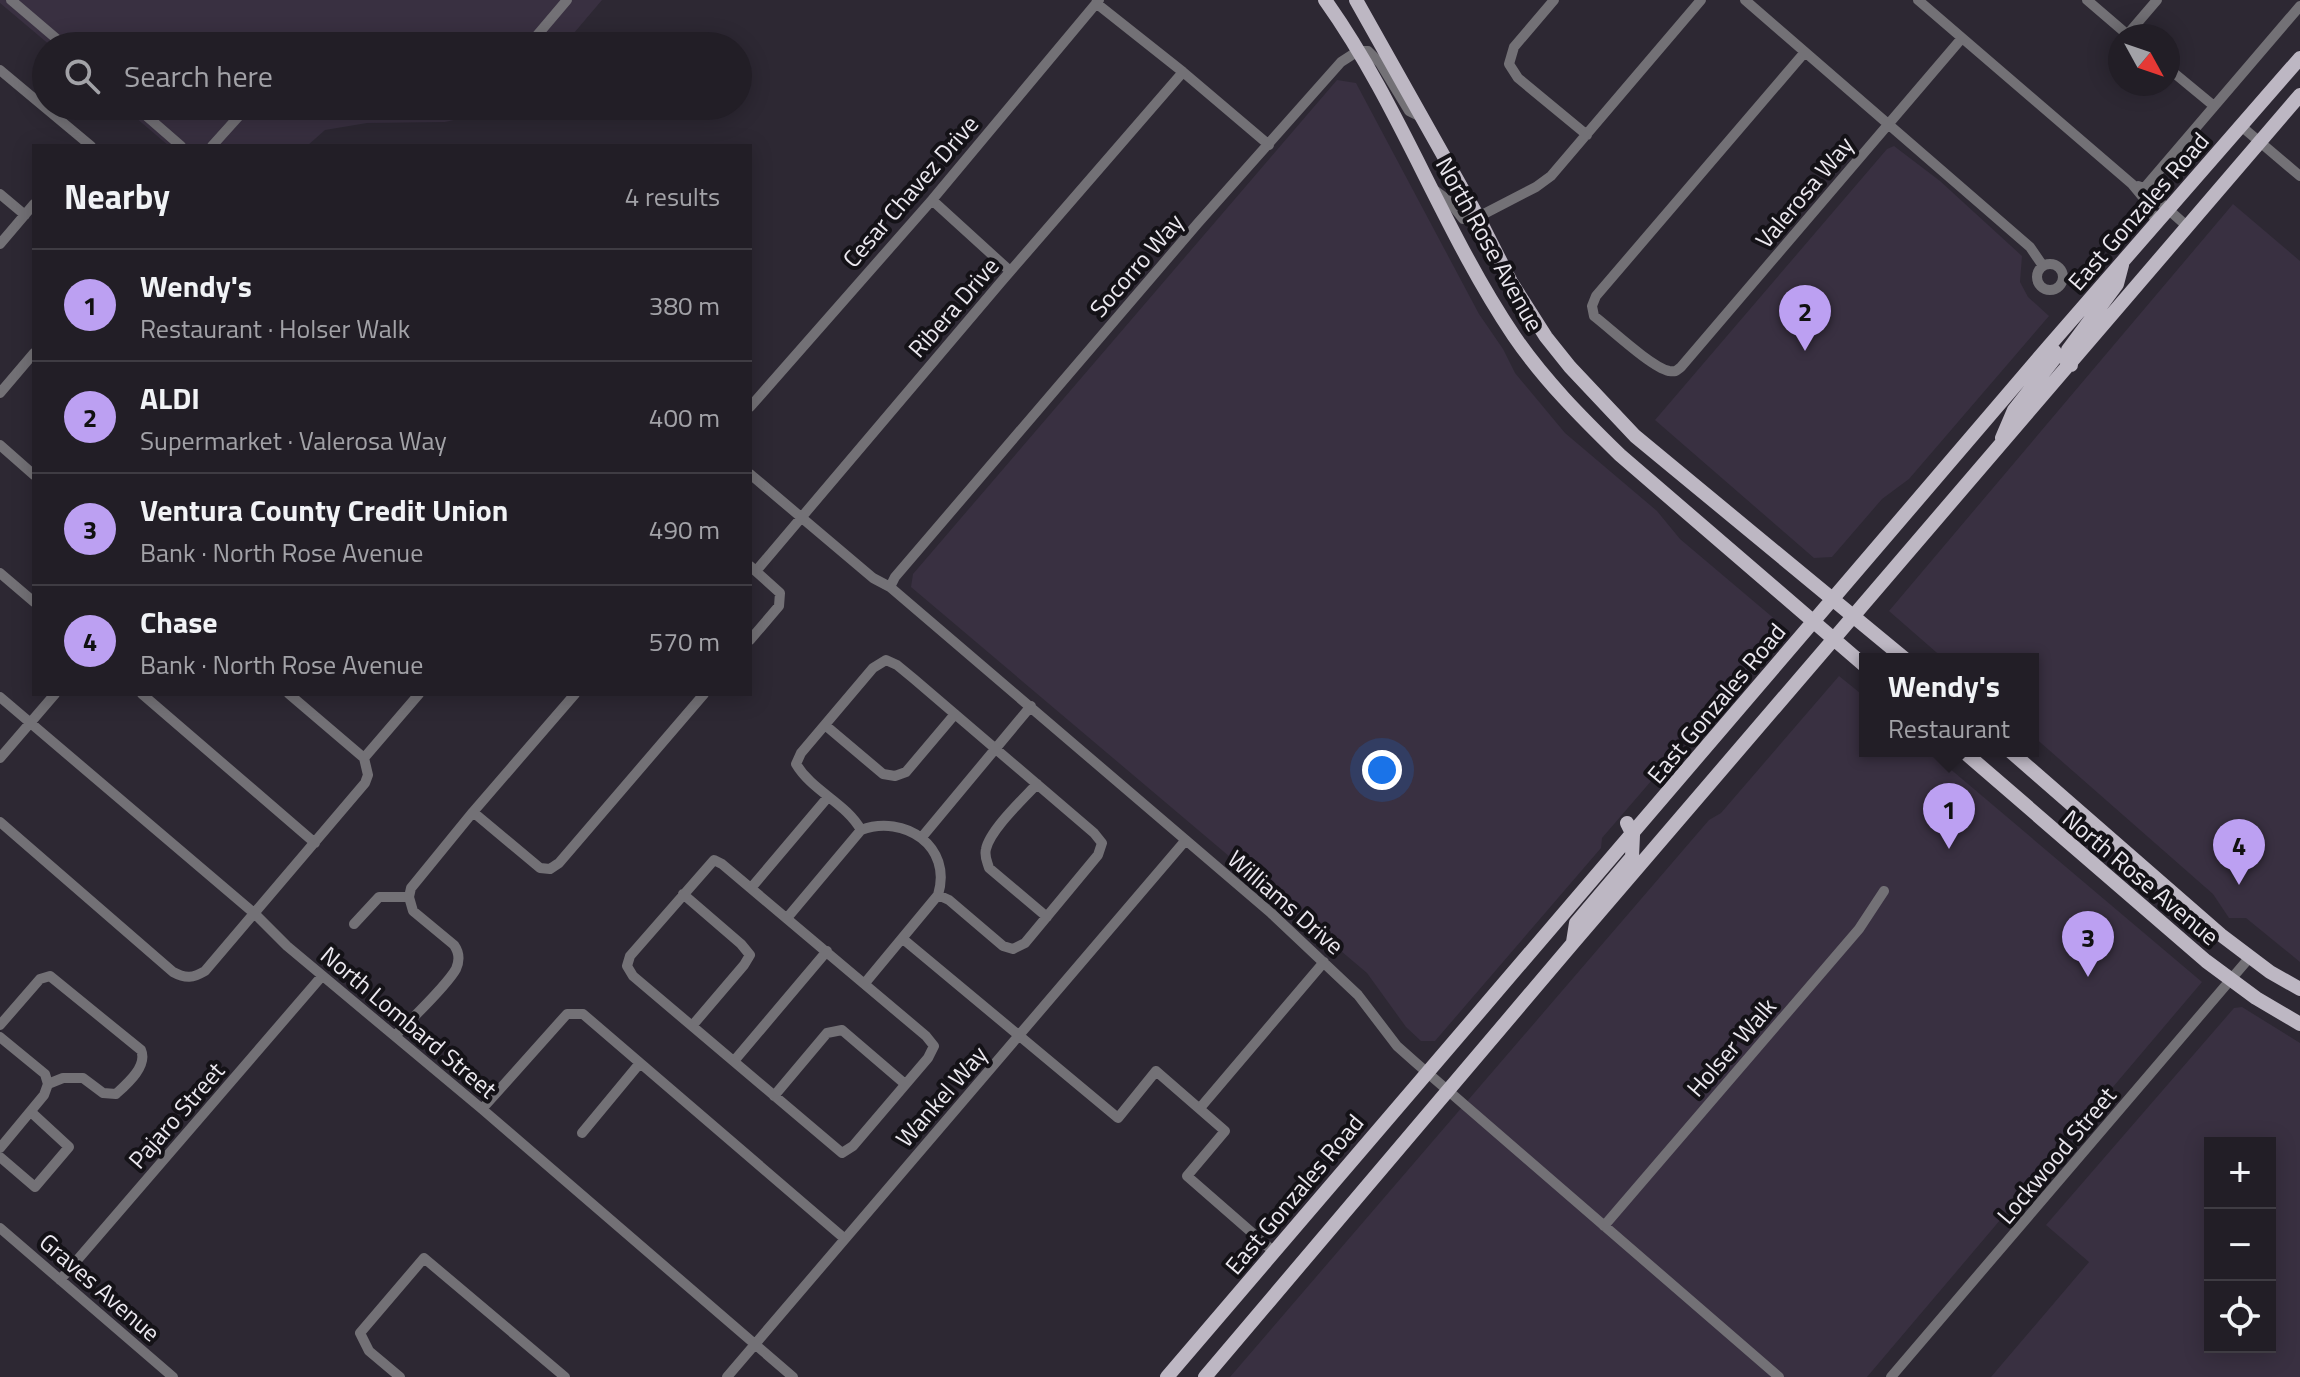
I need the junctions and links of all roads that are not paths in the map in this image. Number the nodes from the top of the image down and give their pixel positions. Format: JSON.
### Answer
{"nodes":[{"id":1,"x":11,"y":0,"type":"edge"},
{"id":2,"x":567,"y":0,"type":"edge"},
{"id":3,"x":1325,"y":0,"type":"edge"},
{"id":4,"x":1356,"y":0,"type":"edge"},
{"id":5,"x":1554,"y":0,"type":"edge"},
{"id":6,"x":1701,"y":0,"type":"edge"},
{"id":7,"x":1745,"y":0,"type":"edge"},
{"id":8,"x":1918,"y":0,"type":"edge"},
{"id":9,"x":2087,"y":0,"type":"edge"},
{"id":10,"x":2157,"y":0,"type":"edge"},
{"id":11,"x":1097,"y":1,"type":"edge"},
{"id":12,"x":2300,"y":6,"type":"edge"},
{"id":13,"x":2115,"y":24,"type":"edge"},
{"id":14,"x":2137,"y":24,"type":"edge"},
{"id":15,"x":49,"y":32,"type":"edge"},
{"id":16,"x":540,"y":32,"type":"edge"},
{"id":17,"x":1962,"y":38,"type":"junction"},
{"id":18,"x":1358,"y":51,"type":"junction"},
{"id":19,"x":1805,"y":52,"type":"junction"},
{"id":20,"x":2300,"y":58,"type":"edge"},
{"id":21,"x":0,"y":70,"type":"edge"},
{"id":22,"x":1183,"y":72,"type":"junction"},
{"id":23,"x":2180,"y":78,"type":"edge"},
{"id":24,"x":2300,"y":95,"type":"edge"},
{"id":25,"x":32,"y":98,"type":"edge"},
{"id":26,"x":2214,"y":106,"type":"junction"},
{"id":27,"x":1421,"y":117,"type":"junction"},
{"id":28,"x":58,"y":120,"type":"edge"},
{"id":29,"x":151,"y":120,"type":"edge"},
{"id":30,"x":235,"y":120,"type":"edge"},
{"id":31,"x":1888,"y":124,"type":"junction"},
{"id":32,"x":2241,"y":126,"type":"junction"},
{"id":33,"x":1587,"y":135,"type":"junction"},
{"id":34,"x":2260,"y":142,"type":"junction"},
{"id":35,"x":86,"y":144,"type":"edge"},
{"id":36,"x":179,"y":144,"type":"edge"},
{"id":37,"x":214,"y":144,"type":"edge"},
{"id":38,"x":1269,"y":145,"type":"junction"},
{"id":39,"x":2300,"y":176,"type":"edge"},
{"id":40,"x":1432,"y":188,"type":"junction"},
{"id":41,"x":2139,"y":188,"type":"junction"},
{"id":42,"x":0,"y":194,"type":"edge"},
{"id":43,"x":932,"y":200,"type":"junction"},
{"id":44,"x":32,"y":206,"type":"edge"},
{"id":45,"x":2169,"y":209,"type":"junction"},
{"id":46,"x":25,"y":215,"type":"junction"},
{"id":47,"x":1478,"y":217,"type":"junction"},
{"id":48,"x":2157,"y":224,"type":"junction"},
{"id":49,"x":2188,"y":227,"type":"junction"},
{"id":50,"x":0,"y":244,"type":"edge"},
{"id":51,"x":2123,"y":262,"type":"junction"},
{"id":52,"x":2043,"y":266,"type":"dead end"},
{"id":53,"x":1010,"y":271,"type":"junction"},
{"id":54,"x":2049,"y":346,"type":"junction"},
{"id":55,"x":32,"y":355,"type":"edge"},
{"id":56,"x":2071,"y":365,"type":"junction"},
{"id":57,"x":0,"y":393,"type":"edge"},
{"id":58,"x":752,"y":405,"type":"edge"},
{"id":59,"x":0,"y":445,"type":"edge"},
{"id":60,"x":1997,"y":451,"type":"junction"},
{"id":61,"x":32,"y":473,"type":"edge"},
{"id":62,"x":752,"y":476,"type":"edge"},
{"id":63,"x":801,"y":516,"type":"junction"},
{"id":64,"x":753,"y":569,"type":"edge"},
{"id":65,"x":0,"y":573,"type":"edge"},
{"id":66,"x":890,"y":587,"type":"junction"},
{"id":67,"x":1833,"y":599,"type":"junction"},
{"id":68,"x":32,"y":600,"type":"edge"},
{"id":69,"x":1855,"y":616,"type":"junction"},
{"id":70,"x":1813,"y":622,"type":"junction"},
{"id":71,"x":752,"y":638,"type":"edge"},
{"id":72,"x":1834,"y":640,"type":"junction"},
{"id":73,"x":1898,"y":653,"type":"edge"},
{"id":74,"x":1859,"y":661,"type":"edge"},
{"id":75,"x":53,"y":696,"type":"edge"},
{"id":76,"x":144,"y":696,"type":"edge"},
{"id":77,"x":291,"y":696,"type":"edge"},
{"id":78,"x":417,"y":696,"type":"edge"},
{"id":79,"x":573,"y":696,"type":"edge"},
{"id":80,"x":702,"y":696,"type":"edge"},
{"id":81,"x":0,"y":697,"type":"edge"},
{"id":82,"x":1031,"y":706,"type":"junction"},
{"id":83,"x":955,"y":714,"type":"junction"},
{"id":84,"x":31,"y":723,"type":"junction"},
{"id":85,"x":825,"y":725,"type":"junction"},
{"id":86,"x":996,"y":748,"type":"junction"},
{"id":87,"x":1970,"y":757,"type":"edge"},
{"id":88,"x":2017,"y":757,"type":"edge"},
{"id":89,"x":0,"y":758,"type":"edge"},
{"id":90,"x":364,"y":758,"type":"junction"},
{"id":91,"x":1037,"y":784,"type":"junction"},
{"id":92,"x":828,"y":797,"type":"junction"},
{"id":93,"x":473,"y":812,"type":"junction"},
{"id":94,"x":0,"y":822,"type":"edge"},
{"id":95,"x":1630,"y":829,"type":"junction"},
{"id":96,"x":861,"y":830,"type":"junction"},
{"id":97,"x":922,"y":837,"type":"junction"},
{"id":98,"x":1185,"y":841,"type":"junction"},
{"id":99,"x":315,"y":843,"type":"junction"},
{"id":100,"x":751,"y":888,"type":"junction"},
{"id":101,"x":1884,"y":891,"type":"dead end"},
{"id":102,"x":683,"y":894,"type":"junction"},
{"id":103,"x":938,"y":895,"type":"junction"},
{"id":104,"x":409,"y":897,"type":"junction"},
{"id":105,"x":255,"y":914,"type":"junction"},
{"id":106,"x":1047,"y":917,"type":"junction"},
{"id":107,"x":787,"y":918,"type":"junction"},
{"id":108,"x":354,"y":924,"type":"dead end"},
{"id":109,"x":903,"y":939,"type":"junction"},
{"id":110,"x":1573,"y":943,"type":"junction"},
{"id":111,"x":827,"y":951,"type":"junction"},
{"id":112,"x":2250,"y":957,"type":"junction"},
{"id":113,"x":1324,"y":962,"type":"junction"},
{"id":114,"x":322,"y":976,"type":"junction"},
{"id":115,"x":2231,"y":980,"type":"junction"},
{"id":116,"x":865,"y":983,"type":"junction"},
{"id":117,"x":2300,"y":989,"type":"edge"},
{"id":118,"x":2300,"y":1024,"type":"edge"},
{"id":119,"x":0,"y":1025,"type":"edge"},
{"id":120,"x":692,"y":1026,"type":"junction"},
{"id":121,"x":395,"y":1036,"type":"junction"},
{"id":122,"x":1018,"y":1036,"type":"junction"},
{"id":123,"x":0,"y":1037,"type":"edge"},
{"id":124,"x":734,"y":1061,"type":"junction"},
{"id":125,"x":640,"y":1063,"type":"junction"},
{"id":126,"x":1427,"y":1073,"type":"junction"},
{"id":127,"x":48,"y":1084,"type":"junction"},
{"id":128,"x":905,"y":1084,"type":"junction"},
{"id":129,"x":1447,"y":1090,"type":"junction"},
{"id":130,"x":774,"y":1096,"type":"junction"},
{"id":131,"x":1200,"y":1108,"type":"junction"},
{"id":132,"x":482,"y":1109,"type":"junction"},
{"id":133,"x":31,"y":1112,"type":"junction"},
{"id":134,"x":582,"y":1133,"type":"dead end"},
{"id":135,"x":0,"y":1148,"type":"edge"},
{"id":136,"x":0,"y":1157,"type":"edge"},
{"id":137,"x":1604,"y":1226,"type":"junction"},
{"id":138,"x":0,"y":1228,"type":"edge"},
{"id":139,"x":845,"y":1239,"type":"junction"},
{"id":140,"x":1274,"y":1252,"type":"junction"},
{"id":141,"x":60,"y":1280,"type":"junction"},
{"id":142,"x":755,"y":1344,"type":"junction"},
{"id":143,"x":173,"y":1377,"type":"edge"},
{"id":144,"x":400,"y":1377,"type":"edge"},
{"id":145,"x":565,"y":1377,"type":"edge"},
{"id":146,"x":727,"y":1377,"type":"edge"},
{"id":147,"x":793,"y":1377,"type":"edge"},
{"id":148,"x":1167,"y":1377,"type":"edge"},
{"id":149,"x":1205,"y":1377,"type":"edge"},
{"id":150,"x":1779,"y":1377,"type":"edge"},
{"id":151,"x":1891,"y":1377,"type":"edge"}],
"edges":[{"from":1,"to":15,"type":"street"},
{"from":2,"to":16,"type":"street"},
{"from":3,"to":18,"type":"main road","name":"North Rose Avenue"},
{"from":4,"to":27,"type":"main road","name":"North Rose Avenue"},
{"from":5,"to":33,"type":"street"},
{"from":6,"to":33,"type":"street"},
{"from":7,"to":19,"type":"street"},
{"from":8,"to":17,"type":"street"},
{"from":9,"to":13,"type":"street"},
{"from":10,"to":14,"type":"street"},
{"from":11,"to":22,"type":"street"},
{"from":11,"to":43,"type":"street","name":"Cesar Chavez Drive"},
{"from":12,"to":26,"type":"street"},
{"from":17,"to":31,"type":"street","name":"Valerosa Way"},
{"from":17,"to":41,"type":"street"},
{"from":18,"to":27,"type":"street"},
{"from":18,"to":38,"type":"street","name":"Socorro Way"},
{"from":18,"to":40,"type":"main road","name":"North Rose Avenue"},
{"from":19,"to":31,"type":"street"},
{"from":19,"to":31,"type":"street","name":"Valerosa Way"},
{"from":20,"to":32,"type":"main road","name":"East Gonzales Road"},
{"from":21,"to":25,"type":"street"},
{"from":22,"to":38,"type":"street"},
{"from":22,"to":53,"type":"street","name":"Ribera Drive"},
{"from":23,"to":26,"type":"street"},
{"from":24,"to":34,"type":"main road","name":"East Gonzales Road"},
{"from":26,"to":41,"type":"street"},
{"from":27,"to":47,"type":"main road","name":"North Rose Avenue"},
{"from":28,"to":35,"type":"street"},
{"from":29,"to":36,"type":"street"},
{"from":30,"to":37,"type":"street"},
{"from":31,"to":52,"type":"street"},
{"from":32,"to":34,"type":"street"},
{"from":32,"to":45,"type":"main road","name":"East Gonzales Road"},
{"from":33,"to":47,"type":"street"},
{"from":34,"to":39,"type":"street"},
{"from":34,"to":49,"type":"main road","name":"East Gonzales Road"},
{"from":38,"to":66,"type":"street","name":"Socorro Way"},
{"from":40,"to":47,"type":"street"},
{"from":40,"to":70,"type":"main road","name":"North Rose Avenue"},
{"from":41,"to":45,"type":"street"},
{"from":41,"to":48,"type":"street"},
{"from":42,"to":46,"type":"street"},
{"from":43,"to":53,"type":"street"},
{"from":43,"to":58,"type":"street","name":"Cesar Chavez Drive"},
{"from":44,"to":46,"type":"street"},
{"from":45,"to":48,"type":"main road","name":"East Gonzales Road"},
{"from":45,"to":49,"type":"street"},
{"from":46,"to":50,"type":"street"},
{"from":47,"to":67,"type":"main road","name":"North Rose Avenue"},
{"from":48,"to":51,"type":"main road","name":"East Gonzales Road"},
{"from":49,"to":56,"type":"main road","name":"East Gonzales Road"},
{"from":51,"to":54,"type":"main road","name":"East Gonzales Road"},
{"from":51,"to":56,"type":"main road"},
{"from":53,"to":63,"type":"street","name":"Ribera Drive"},
{"from":54,"to":60,"type":"main road"},
{"from":54,"to":67,"type":"main road","name":"East Gonzales Road"},
{"from":55,"to":57,"type":"street"},
{"from":56,"to":60,"type":"main road","name":"East Gonzales Road"},
{"from":59,"to":61,"type":"street"},
{"from":60,"to":69,"type":"main road","name":"East Gonzales Road"},
{"from":62,"to":63,"type":"street","name":"Williams Drive"},
{"from":63,"to":64,"type":"street","name":"Ribera Drive"},
{"from":63,"to":66,"type":"street","name":"Williams Drive"},
{"from":64,"to":71,"type":"street"},
{"from":65,"to":68,"type":"street"},
{"from":66,"to":82,"type":"street","name":"Williams Drive"},
{"from":67,"to":69,"type":"main road","name":"North Rose Avenue"},
{"from":67,"to":70,"type":"main road","name":"East Gonzales Road"},
{"from":69,"to":72,"type":"main road","name":"East Gonzales Road"},
{"from":69,"to":73,"type":"main road","name":"North Rose Avenue"},
{"from":70,"to":72,"type":"main road","name":"North Rose Avenue"},
{"from":70,"to":95,"type":"main road","name":"East Gonzales Road"},
{"from":72,"to":74,"type":"main road","name":"North Rose Avenue"},
{"from":72,"to":110,"type":"main road","name":"East Gonzales Road"},
{"from":75,"to":84,"type":"street"},
{"from":76,"to":99,"type":"street"},
{"from":77,"to":90,"type":"street"},
{"from":78,"to":90,"type":"street"},
{"from":79,"to":93,"type":"street"},
{"from":80,"to":93,"type":"street"},
{"from":81,"to":84,"type":"street","name":"North Lombard Street"},
{"from":82,"to":86,"type":"street"},
{"from":82,"to":98,"type":"street","name":"Williams Drive"},
{"from":83,"to":85,"type":"street"},
{"from":83,"to":85,"type":"street"},
{"from":83,"to":86,"type":"street"},
{"from":84,"to":89,"type":"street"},
{"from":84,"to":105,"type":"street","name":"North Lombard Street"},
{"from":85,"to":92,"type":"street"},
{"from":86,"to":91,"type":"street"},
{"from":86,"to":97,"type":"street"},
{"from":87,"to":115,"type":"main road","name":"North Rose Avenue"},
{"from":88,"to":112,"type":"main road","name":"North Rose Avenue"},
{"from":90,"to":99,"type":"street"},
{"from":91,"to":106,"type":"street"},
{"from":91,"to":106,"type":"street"},
{"from":92,"to":96,"type":"street"},
{"from":92,"to":100,"type":"street"},
{"from":93,"to":104,"type":"street"},
{"from":94,"to":105,"type":"street"},
{"from":95,"to":110,"type":"main road"},
{"from":95,"to":126,"type":"main road","name":"East Gonzales Road"},
{"from":96,"to":97,"type":"street"},
{"from":96,"to":107,"type":"street"},
{"from":97,"to":103,"type":"street"},
{"from":98,"to":113,"type":"street","name":"Williams Drive"},
{"from":98,"to":122,"type":"street","name":"Wankel Way"},
{"from":99,"to":105,"type":"street"},
{"from":100,"to":102,"type":"street"},
{"from":100,"to":107,"type":"street"},
{"from":101,"to":137,"type":"street","name":"Holser Walk"},
{"from":102,"to":120,"type":"street"},
{"from":102,"to":120,"type":"street"},
{"from":103,"to":106,"type":"street"},
{"from":103,"to":109,"type":"street"},
{"from":104,"to":108,"type":"street"},
{"from":104,"to":121,"type":"street"},
{"from":105,"to":114,"type":"street","name":"North Lombard Street"},
{"from":107,"to":111,"type":"street"},
{"from":109,"to":116,"type":"street"},
{"from":109,"to":122,"type":"street"},
{"from":110,"to":129,"type":"main road","name":"East Gonzales Road"},
{"from":111,"to":116,"type":"street"},
{"from":111,"to":124,"type":"street"},
{"from":112,"to":115,"type":"street","name":"Lockwood Street"},
{"from":112,"to":117,"type":"main road","name":"North Rose Avenue"},
{"from":113,"to":126,"type":"street","name":"Williams Drive"},
{"from":113,"to":131,"type":"street"},
{"from":114,"to":121,"type":"street","name":"North Lombard Street"},
{"from":114,"to":141,"type":"street","name":"Pajaro Street"},
{"from":115,"to":118,"type":"main road","name":"North Rose Avenue"},
{"from":115,"to":151,"type":"street","name":"Lockwood Street"},
{"from":116,"to":128,"type":"street"},
{"from":119,"to":127,"type":"street"},
{"from":120,"to":124,"type":"street"},
{"from":121,"to":132,"type":"street","name":"North Lombard Street"},
{"from":122,"to":131,"type":"street"},
{"from":122,"to":139,"type":"street","name":"Wankel Way"},
{"from":123,"to":127,"type":"street"},
{"from":124,"to":130,"type":"street"},
{"from":125,"to":132,"type":"street"},
{"from":125,"to":134,"type":"street"},
{"from":125,"to":139,"type":"street"},
{"from":126,"to":129,"type":"street","name":"Williams Drive"},
{"from":126,"to":140,"type":"main road","name":"East Gonzales Road"},
{"from":127,"to":133,"type":"street"},
{"from":128,"to":130,"type":"street"},
{"from":128,"to":130,"type":"street"},
{"from":129,"to":137,"type":"street","name":"Williams Drive"},
{"from":129,"to":149,"type":"main road","name":"East Gonzales Road"},
{"from":131,"to":140,"type":"street"},
{"from":132,"to":142,"type":"street","name":"North Lombard Street"},
{"from":133,"to":135,"type":"street"},
{"from":133,"to":136,"type":"street"},
{"from":137,"to":150,"type":"street","name":"Williams Drive"},
{"from":138,"to":141,"type":"street","name":"Graves Avenue"},
{"from":139,"to":142,"type":"street","name":"Wankel Way"},
{"from":140,"to":148,"type":"main road","name":"East Gonzales Road"},
{"from":141,"to":143,"type":"street","name":"Graves Avenue"},
{"from":142,"to":146,"type":"street","name":"Wankel Way"},
{"from":142,"to":147,"type":"street","name":"North Lombard Street"},
{"from":144,"to":145,"type":"street"}]}
